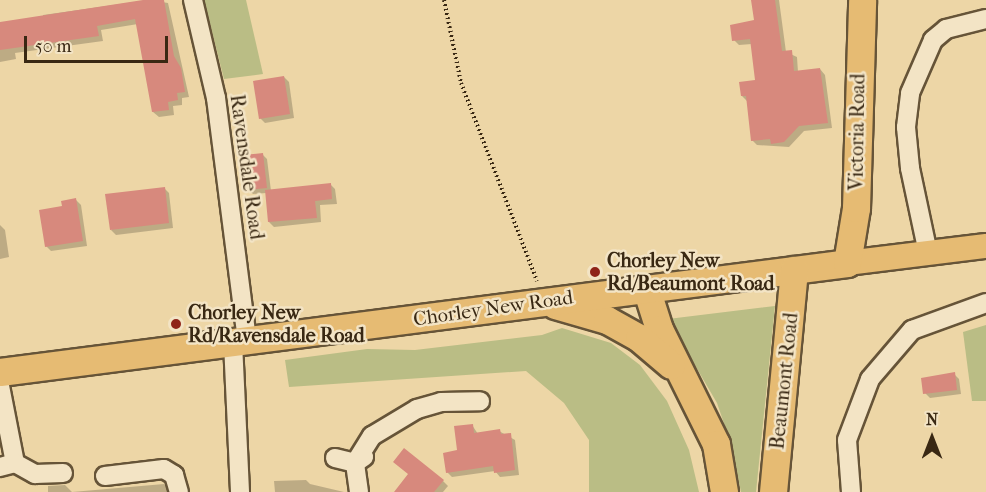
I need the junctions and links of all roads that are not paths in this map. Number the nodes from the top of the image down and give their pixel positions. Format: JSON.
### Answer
{"nodes":[{"id":1,"x":194,"y":0,"type":"edge"},
{"id":2,"x":862,"y":0,"type":"edge"},
{"id":3,"x":986,"y":19,"type":"edge"},
{"id":4,"x":986,"y":246,"type":"edge"},
{"id":5,"x":928,"y":253,"type":"junction"},
{"id":6,"x":847,"y":263,"type":"junction"},
{"id":7,"x":794,"y":270,"type":"junction"},
{"id":8,"x":646,"y":288,"type":"junction"},
{"id":9,"x":544,"y":302,"type":"junction"},
{"id":10,"x":986,"y":303,"type":"edge"},
{"id":11,"x":240,"y":342,"type":"junction"},
{"id":12,"x":679,"y":371,"type":"junction"},
{"id":13,"x":0,"y":372,"type":"edge"},
{"id":14,"x":0,"y":386,"type":"edge"},
{"id":15,"x":480,"y":401,"type":"dead end"},
{"id":16,"x":335,"y":458,"type":"dead end"},
{"id":17,"x":362,"y":458,"type":"junction"},
{"id":18,"x":7,"y":465,"type":"edge"},
{"id":19,"x":63,"y":472,"type":"dead end"},
{"id":20,"x":105,"y":476,"type":"dead end"},
{"id":21,"x":179,"y":492,"type":"edge"},
{"id":22,"x":240,"y":492,"type":"edge"},
{"id":23,"x":358,"y":492,"type":"edge"},
{"id":24,"x":724,"y":492,"type":"edge"},
{"id":25,"x":773,"y":492,"type":"edge"},
{"id":26,"x":850,"y":492,"type":"edge"}],
"edges":[{"from":1,"to":11,"type":"street","name":"Ravensdale Road"},
{"from":2,"to":6,"type":"highway","name":"Victoria Road"},
{"from":3,"to":5,"type":"street"},
{"from":4,"to":5,"type":"main road","name":"Chorley New Road"},
{"from":5,"to":6,"type":"main road","name":"Chorley New Road"},
{"from":6,"to":7,"type":"highway","name":"Chorley New Road"},
{"from":7,"to":8,"type":"highway","name":"Chorley New Road"},
{"from":7,"to":25,"type":"highway","name":"Beaumont Road"},
{"from":8,"to":9,"type":"highway","name":"Chorley New Road"},
{"from":8,"to":12,"type":"highway"},
{"from":9,"to":11,"type":"highway","name":"Chorley New Road"},
{"from":9,"to":12,"type":"highway"},
{"from":10,"to":26,"type":"street"},
{"from":11,"to":13,"type":"highway","name":"Chorley New Road"},
{"from":11,"to":22,"type":"street","name":"Ravensdale Road"},
{"from":12,"to":24,"type":"highway"},
{"from":14,"to":18,"type":"street"},
{"from":15,"to":17,"type":"street"},
{"from":16,"to":17,"type":"street"},
{"from":17,"to":23,"type":"street"},
{"from":18,"to":19,"type":"street"},
{"from":20,"to":21,"type":"street"}]}
